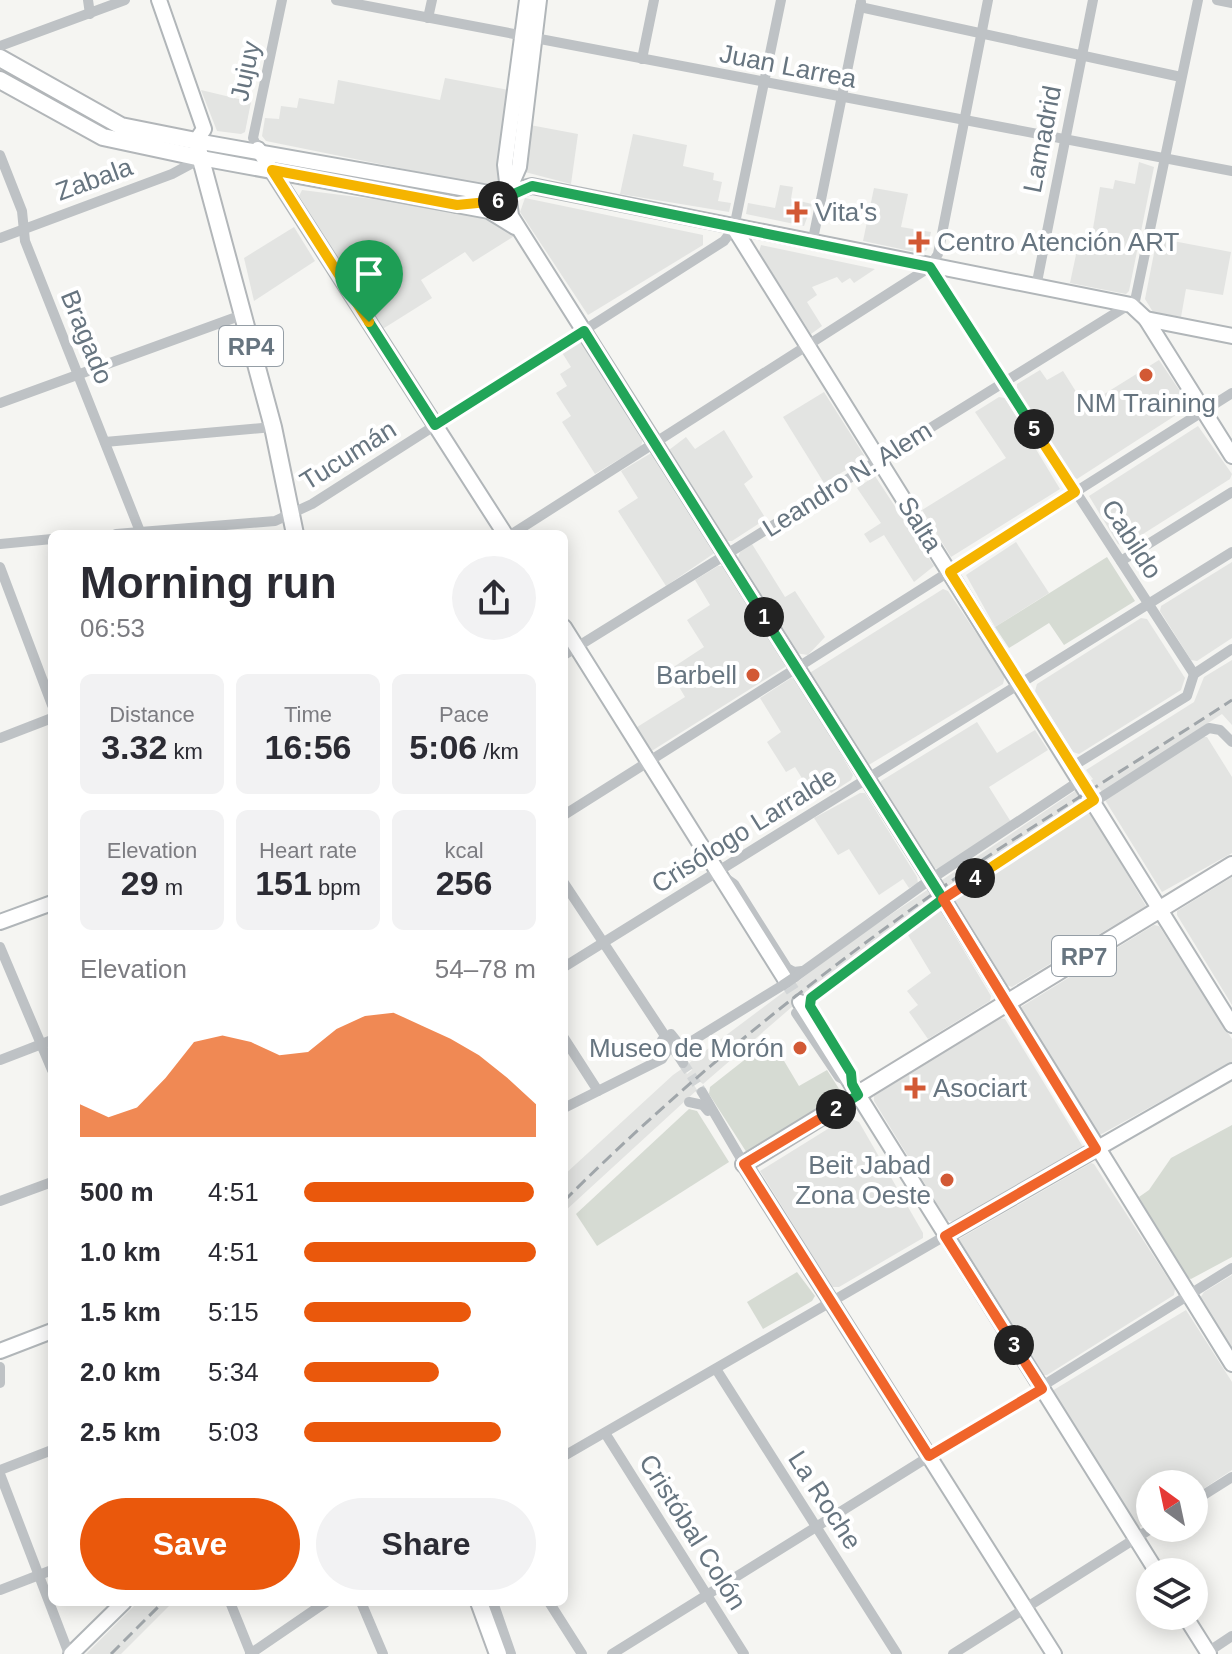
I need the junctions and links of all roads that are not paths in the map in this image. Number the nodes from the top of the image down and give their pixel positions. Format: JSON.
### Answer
{"nodes":[{"id":1,"x":88,"y":0,"type":"edge"},
{"id":2,"x":125,"y":0,"type":"edge"},
{"id":3,"x":150,"y":0,"type":"edge"},
{"id":4,"x":159,"y":0,"type":"edge"},
{"id":5,"x":282,"y":0,"type":"edge"},
{"id":6,"x":336,"y":0,"type":"edge"},
{"id":7,"x":432,"y":0,"type":"edge"},
{"id":8,"x":527,"y":0,"type":"edge"},
{"id":9,"x":539,"y":0,"type":"edge"},
{"id":10,"x":654,"y":0,"type":"edge"},
{"id":11,"x":781,"y":0,"type":"edge"},
{"id":12,"x":988,"y":0,"type":"edge"},
{"id":13,"x":1093,"y":0,"type":"edge"},
{"id":14,"x":1198,"y":0,"type":"edge"},
{"id":15,"x":1217,"y":0,"type":"edge"},
{"id":16,"x":351,"y":2,"type":"edge"},
{"id":17,"x":861,"y":3,"type":"edge"},
{"id":18,"x":1232,"y":3,"type":"edge"},
{"id":19,"x":90,"y":14,"type":"junction"},
{"id":20,"x":428,"y":18,"type":"junction"},
{"id":21,"x":981,"y":33,"type":"junction"},
{"id":22,"x":529,"y":37,"type":"junction"},
{"id":23,"x":0,"y":46,"type":"edge"},
{"id":24,"x":1081,"y":55,"type":"junction"},
{"id":25,"x":0,"y":58,"type":"edge"},
{"id":26,"x":642,"y":59,"type":"junction"},
{"id":27,"x":1181,"y":77,"type":"junction"},
{"id":28,"x":0,"y":80,"type":"edge"},
{"id":29,"x":764,"y":84,"type":"junction"},
{"id":30,"x":841,"y":98,"type":"junction"},
{"id":31,"x":963,"y":120,"type":"junction"},
{"id":32,"x":1064,"y":138,"type":"junction"},
{"id":33,"x":196,"y":141,"type":"junction"},
{"id":34,"x":258,"y":149,"type":"junction"},
{"id":35,"x":0,"y":155,"type":"edge"},
{"id":36,"x":1165,"y":157,"type":"junction"},
{"id":37,"x":201,"y":158,"type":"junction"},
{"id":38,"x":272,"y":170,"type":"junction"},
{"id":39,"x":1232,"y":171,"type":"edge"},
{"id":40,"x":507,"y":196,"type":"junction"},
{"id":41,"x":457,"y":205,"type":"junction"},
{"id":42,"x":734,"y":228,"type":"junction"},
{"id":43,"x":24,"y":229,"type":"junction"},
{"id":44,"x":519,"y":230,"type":"junction"},
{"id":45,"x":0,"y":238,"type":"edge"},
{"id":46,"x":812,"y":244,"type":"junction"},
{"id":47,"x":930,"y":267,"type":"junction"},
{"id":48,"x":1036,"y":287,"type":"junction"},
{"id":49,"x":1131,"y":305,"type":"junction"},
{"id":50,"x":242,"y":315,"type":"junction"},
{"id":51,"x":1146,"y":319,"type":"junction"},
{"id":52,"x":584,"y":331,"type":"junction"},
{"id":53,"x":1232,"y":336,"type":"edge"},
{"id":54,"x":807,"y":347,"type":"junction"},
{"id":55,"x":79,"y":376,"type":"junction"},
{"id":56,"x":1004,"y":382,"type":"junction"},
{"id":57,"x":1232,"y":393,"type":"edge"},
{"id":58,"x":0,"y":403,"type":"edge"},
{"id":59,"x":1204,"y":411,"type":"junction"},
{"id":60,"x":435,"y":425,"type":"junction"},
{"id":61,"x":273,"y":427,"type":"junction"},
{"id":62,"x":105,"y":442,"type":"junction"},
{"id":63,"x":656,"y":443,"type":"junction"},
{"id":64,"x":1232,"y":456,"type":"edge"},
{"id":65,"x":879,"y":460,"type":"junction"},
{"id":66,"x":1075,"y":492,"type":"junction"},
{"id":67,"x":1232,"y":492,"type":"edge"},
{"id":68,"x":293,"y":514,"type":"junction"},
{"id":69,"x":140,"y":530,"type":"edge"},
{"id":70,"x":174,"y":530,"type":"edge"},
{"id":71,"x":295,"y":530,"type":"edge"},
{"id":72,"x":502,"y":530,"type":"edge"},
{"id":73,"x":518,"y":530,"type":"edge"},
{"id":74,"x":48,"y":539,"type":"edge"},
{"id":75,"x":0,"y":544,"type":"edge"},
{"id":76,"x":1232,"y":552,"type":"edge"},
{"id":77,"x":725,"y":554,"type":"junction"},
{"id":78,"x":1121,"y":561,"type":"junction"},
{"id":79,"x":0,"y":567,"type":"edge"},
{"id":80,"x":950,"y":572,"type":"junction"},
{"id":81,"x":1148,"y":604,"type":"junction"},
{"id":82,"x":1232,"y":649,"type":"edge"},
{"id":83,"x":570,"y":651,"type":"edge"},
{"id":84,"x":797,"y":668,"type":"junction"},
{"id":85,"x":1194,"y":674,"type":"junction"},
{"id":86,"x":1021,"y":685,"type":"junction"},
{"id":87,"x":48,"y":694,"type":"edge"},
{"id":88,"x":48,"y":720,"type":"edge"},
{"id":89,"x":0,"y":738,"type":"edge"},
{"id":90,"x":1231,"y":739,"type":"edge"},
{"id":91,"x":648,"y":762,"type":"junction"},
{"id":92,"x":1073,"y":766,"type":"junction"},
{"id":93,"x":867,"y":779,"type":"junction"},
{"id":94,"x":1081,"y":780,"type":"junction"},
{"id":95,"x":1094,"y":800,"type":"junction"},
{"id":96,"x":568,"y":812,"type":"edge"},
{"id":97,"x":1232,"y":865,"type":"edge"},
{"id":98,"x":719,"y":873,"type":"junction"},
{"id":99,"x":931,"y":879,"type":"junction"},
{"id":100,"x":568,"y":889,"type":"edge"},
{"id":101,"x":943,"y":899,"type":"junction"},
{"id":102,"x":48,"y":904,"type":"edge"},
{"id":103,"x":1161,"y":909,"type":"junction"},
{"id":104,"x":0,"y":922,"type":"edge"},
{"id":105,"x":603,"y":943,"type":"junction"},
{"id":106,"x":0,"y":947,"type":"edge"},
{"id":107,"x":568,"y":965,"type":"edge"},
{"id":108,"x":792,"y":978,"type":"junction"},
{"id":109,"x":758,"y":1000,"type":"junction"},
{"id":110,"x":1007,"y":1004,"type":"junction"},
{"id":111,"x":802,"y":1006,"type":"joint"},
{"id":112,"x":653,"y":1016,"type":"junction"},
{"id":113,"x":1232,"y":1025,"type":"edge"},
{"id":114,"x":47,"y":1042,"type":"edge"},
{"id":115,"x":568,"y":1044,"type":"edge"},
{"id":116,"x":0,"y":1060,"type":"edge"},
{"id":117,"x":683,"y":1063,"type":"tunnel mouth"},
{"id":118,"x":1232,"y":1071,"type":"edge"},
{"id":119,"x":855,"y":1089,"type":"junction"},
{"id":120,"x":598,"y":1091,"type":"junction"},
{"id":121,"x":702,"y":1092,"type":"tunnel mouth"},
{"id":122,"x":689,"y":1102,"type":"dead end"},
{"id":123,"x":568,"y":1106,"type":"edge"},
{"id":124,"x":727,"y":1136,"type":"junction"},
{"id":125,"x":1096,"y":1149,"type":"junction"},
{"id":126,"x":744,"y":1164,"type":"junction"},
{"id":127,"x":48,"y":1183,"type":"edge"},
{"id":128,"x":0,"y":1201,"type":"edge"},
{"id":129,"x":945,"y":1236,"type":"junction"},
{"id":130,"x":1232,"y":1268,"type":"edge"},
{"id":131,"x":1189,"y":1295,"type":"junction"},
{"id":132,"x":831,"y":1301,"type":"junction"},
{"id":133,"x":48,"y":1333,"type":"edge"},
{"id":134,"x":0,"y":1351,"type":"edge"},
{"id":135,"x":1232,"y":1364,"type":"edge"},
{"id":136,"x":0,"y":1367,"type":"edge"},
{"id":137,"x":716,"y":1369,"type":"junction"},
{"id":138,"x":0,"y":1383,"type":"edge"},
{"id":139,"x":1042,"y":1389,"type":"junction"},
{"id":140,"x":605,"y":1433,"type":"junction"},
{"id":141,"x":48,"y":1452,"type":"edge"},
{"id":142,"x":568,"y":1454,"type":"edge"},
{"id":143,"x":929,"y":1456,"type":"junction"},
{"id":144,"x":0,"y":1472,"type":"edge"},
{"id":145,"x":1232,"y":1477,"type":"edge"},
{"id":146,"x":1208,"y":1492,"type":"edge"},
{"id":147,"x":817,"y":1527,"type":"junction"},
{"id":148,"x":1136,"y":1538,"type":"joint"},
{"id":149,"x":48,"y":1572,"type":"edge"},
{"id":150,"x":37,"y":1576,"type":"junction"},
{"id":151,"x":0,"y":1590,"type":"edge"},
{"id":152,"x":707,"y":1595,"type":"junction"},
{"id":153,"x":48,"y":1602,"type":"edge"},
{"id":154,"x":50,"y":1606,"type":"edge"},
{"id":155,"x":120,"y":1606,"type":"edge"},
{"id":156,"x":232,"y":1606,"type":"edge"},
{"id":157,"x":320,"y":1606,"type":"edge"},
{"id":158,"x":363,"y":1606,"type":"edge"},
{"id":159,"x":480,"y":1606,"type":"edge"},
{"id":160,"x":494,"y":1606,"type":"edge"},
{"id":161,"x":552,"y":1606,"type":"edge"},
{"id":162,"x":1025,"y":1607,"type":"junction"},
{"id":163,"x":1193,"y":1630,"type":"edge"},
{"id":164,"x":1232,"y":1636,"type":"edge"},
{"id":165,"x":1207,"y":1653,"type":"edge"},
{"id":166,"x":70,"y":1654,"type":"edge"},
{"id":167,"x":251,"y":1654,"type":"edge"},
{"id":168,"x":383,"y":1654,"type":"edge"},
{"id":169,"x":498,"y":1654,"type":"edge"},
{"id":170,"x":511,"y":1654,"type":"edge"},
{"id":171,"x":582,"y":1654,"type":"edge"},
{"id":172,"x":612,"y":1654,"type":"edge"},
{"id":173,"x":744,"y":1654,"type":"edge"},
{"id":174,"x":897,"y":1654,"type":"edge"},
{"id":175,"x":953,"y":1654,"type":"edge"},
{"id":176,"x":1054,"y":1654,"type":"edge"}],
"edges":[{"from":1,"to":19,"type":"street"},
{"from":2,"to":19,"type":"street"},
{"from":3,"to":33,"type":"street"},
{"from":4,"to":33,"type":"street"},
{"from":5,"to":34,"type":"street","name":"Jujuy"},
{"from":6,"to":16,"type":"street","name":"Juan Larrea"},
{"from":7,"to":20,"type":"street"},
{"from":8,"to":22,"type":"street"},
{"from":9,"to":22,"type":"street"},
{"from":10,"to":26,"type":"street"},
{"from":11,"to":29,"type":"street"},
{"from":12,"to":21,"type":"street"},
{"from":13,"to":24,"type":"street","name":"Lamadrid"},
{"from":14,"to":27,"type":"street"},
{"from":15,"to":18,"type":"street"},
{"from":16,"to":20,"type":"street","name":"Juan Larrea"},
{"from":17,"to":21,"type":"street"},
{"from":17,"to":30,"type":"street"},
{"from":19,"to":23,"type":"street"},
{"from":20,"to":22,"type":"street","name":"Juan Larrea"},
{"from":21,"to":24,"type":"street"},
{"from":21,"to":31,"type":"street"},
{"from":22,"to":26,"type":"street","name":"Juan Larrea"},
{"from":22,"to":40,"type":"street"},
{"from":24,"to":27,"type":"street"},
{"from":24,"to":32,"type":"street","name":"Lamadrid"},
{"from":25,"to":33,"type":"main road"},
{"from":26,"to":29,"type":"street","name":"Juan Larrea"},
{"from":27,"to":36,"type":"street"},
{"from":28,"to":37,"type":"main road"},
{"from":29,"to":30,"type":"street","name":"Juan Larrea"},
{"from":29,"to":42,"type":"street"},
{"from":30,"to":31,"type":"street","name":"Juan Larrea"},
{"from":30,"to":46,"type":"street"},
{"from":31,"to":32,"type":"street","name":"Juan Larrea"},
{"from":31,"to":47,"type":"street"},
{"from":32,"to":36,"type":"street","name":"Juan Larrea"},
{"from":32,"to":48,"type":"street","name":"Lamadrid"},
{"from":33,"to":34,"type":"street"},
{"from":33,"to":37,"type":"main road","number":"RP4"},
{"from":34,"to":38,"type":"street"},
{"from":34,"to":40,"type":"street"},
{"from":35,"to":43,"type":"street","name":"Bragado"},
{"from":36,"to":39,"type":"street","name":"Juan Larrea"},
{"from":36,"to":49,"type":"street"},
{"from":37,"to":38,"type":"street"},
{"from":37,"to":43,"type":"street","name":"Zabala"},
{"from":37,"to":50,"type":"main road","number":"RP4"},
{"from":38,"to":41,"type":"street"},
{"from":38,"to":60,"type":"street"},
{"from":40,"to":41,"type":"street"},
{"from":40,"to":42,"type":"street"},
{"from":40,"to":44,"type":"street"},
{"from":41,"to":44,"type":"street"},
{"from":42,"to":46,"type":"street"},
{"from":42,"to":52,"type":"street","name":"Tucumán"},
{"from":42,"to":54,"type":"street","name":"Salta"},
{"from":43,"to":45,"type":"street","name":"Zabala"},
{"from":43,"to":55,"type":"street","name":"Bragado"},
{"from":44,"to":52,"type":"street"},
{"from":46,"to":47,"type":"street"},
{"from":47,"to":48,"type":"street"},
{"from":47,"to":54,"type":"street"},
{"from":47,"to":56,"type":"street","name":"Cabildo"},
{"from":48,"to":49,"type":"street"},
{"from":49,"to":51,"type":"street"},
{"from":49,"to":56,"type":"street","name":"Leandro N. Alem"},
{"from":50,"to":55,"type":"street"},
{"from":50,"to":61,"type":"main road","number":"RP4"},
{"from":51,"to":53,"type":"street"},
{"from":51,"to":59,"type":"street"},
{"from":52,"to":60,"type":"street","name":"Tucumán"},
{"from":52,"to":63,"type":"street"},
{"from":54,"to":63,"type":"street"},
{"from":54,"to":65,"type":"street","name":"Salta"},
{"from":55,"to":58,"type":"street"},
{"from":55,"to":62,"type":"street","name":"Bragado"},
{"from":56,"to":65,"type":"street","name":"Leandro N. Alem"},
{"from":56,"to":66,"type":"street","name":"Cabildo"},
{"from":57,"to":59,"type":"street"},
{"from":59,"to":64,"type":"street"},
{"from":59,"to":66,"type":"street"},
{"from":60,"to":68,"type":"street","name":"Tucumán"},
{"from":60,"to":72,"type":"street"},
{"from":61,"to":62,"type":"street"},
{"from":61,"to":68,"type":"main road","number":"RP4"},
{"from":62,"to":69,"type":"street","name":"Bragado"},
{"from":63,"to":73,"type":"street"},
{"from":63,"to":77,"type":"street"},
{"from":65,"to":77,"type":"street","name":"Leandro N. Alem"},
{"from":65,"to":80,"type":"street","name":"Salta"},
{"from":66,"to":78,"type":"street","name":"Cabildo"},
{"from":66,"to":80,"type":"street"},
{"from":67,"to":78,"type":"street"},
{"from":68,"to":70,"type":"street","name":"Tucumán"},
{"from":68,"to":71,"type":"main road","number":"RP4"},
{"from":74,"to":75,"type":"street"},
{"from":76,"to":81,"type":"street","name":"Crisólogo Larralde"},
{"from":77,"to":83,"type":"street","name":"Leandro N. Alem"},
{"from":77,"to":84,"type":"street"},
{"from":78,"to":81,"type":"street","name":"Cabildo"},
{"from":79,"to":87,"type":"street"},
{"from":80,"to":84,"type":"street"},
{"from":80,"to":86,"type":"street","name":"Salta"},
{"from":81,"to":85,"type":"street","name":"Cabildo"},
{"from":81,"to":86,"type":"street","name":"Crisólogo Larralde"},
{"from":82,"to":85,"type":"street"},
{"from":83,"to":91,"type":"street"},
{"from":84,"to":91,"type":"street"},
{"from":84,"to":93,"type":"street"},
{"from":85,"to":92,"type":"street"},
{"from":86,"to":92,"type":"street","name":"Salta"},
{"from":86,"to":93,"type":"street","name":"Crisólogo Larralde"},
{"from":88,"to":89,"type":"street"},
{"from":90,"to":95,"type":"street"},
{"from":91,"to":96,"type":"street"},
{"from":91,"to":98,"type":"street"},
{"from":92,"to":94,"type":"street","name":"Salta"},
{"from":93,"to":98,"type":"street","name":"Crisólogo Larralde"},
{"from":93,"to":99,"type":"street"},
{"from":94,"to":95,"type":"street","name":"Salta"},
{"from":94,"to":99,"type":"street"},
{"from":95,"to":101,"type":"street"},
{"from":95,"to":103,"type":"street","name":"Salta"},
{"from":97,"to":103,"type":"main road","number":"RP7"},
{"from":98,"to":105,"type":"street","name":"Crisólogo Larralde"},
{"from":98,"to":108,"type":"street"},
{"from":98,"to":109,"type":"street"},
{"from":99,"to":101,"type":"street"},
{"from":99,"to":108,"type":"street"},
{"from":100,"to":105,"type":"street"},
{"from":101,"to":110,"type":"street"},
{"from":101,"to":111,"type":"street"},
{"from":102,"to":104,"type":"street"},
{"from":103,"to":110,"type":"main road","number":"RP7"},
{"from":103,"to":113,"type":"street","name":"Salta"},
{"from":105,"to":107,"type":"street","name":"Crisólogo Larralde"},
{"from":105,"to":112,"type":"street"},
{"from":106,"to":114,"type":"street"},
{"from":108,"to":109,"type":"street"},
{"from":109,"to":112,"type":"street"},
{"from":110,"to":119,"type":"main road","number":"RP7"},
{"from":110,"to":125,"type":"street"},
{"from":111,"to":119,"type":"street"},
{"from":112,"to":117,"type":"street"},
{"from":112,"to":120,"type":"street"},
{"from":114,"to":116,"type":"street"},
{"from":115,"to":120,"type":"street"},
{"from":118,"to":125,"type":"street"},
{"from":119,"to":126,"type":"main road","number":"RP7"},
{"from":119,"to":129,"type":"street"},
{"from":120,"to":123,"type":"street"},
{"from":121,"to":124,"type":"street"},
{"from":122,"to":124,"type":"street"},
{"from":124,"to":126,"type":"street"},
{"from":125,"to":129,"type":"street"},
{"from":125,"to":131,"type":"street"},
{"from":126,"to":132,"type":"street"},
{"from":127,"to":128,"type":"street"},
{"from":129,"to":132,"type":"street"},
{"from":129,"to":139,"type":"street"},
{"from":130,"to":131,"type":"street"},
{"from":131,"to":135,"type":"street"},
{"from":131,"to":139,"type":"street"},
{"from":132,"to":137,"type":"street"},
{"from":132,"to":143,"type":"street"},
{"from":133,"to":134,"type":"street"},
{"from":136,"to":138,"type":"street"},
{"from":137,"to":140,"type":"street"},
{"from":137,"to":147,"type":"street","name":"La Roche"},
{"from":139,"to":143,"type":"street"},
{"from":139,"to":148,"type":"street"},
{"from":140,"to":142,"type":"street"},
{"from":140,"to":152,"type":"street","name":"Cristóbal Colón"},
{"from":141,"to":144,"type":"street"},
{"from":143,"to":147,"type":"street"},
{"from":143,"to":162,"type":"street"},
{"from":144,"to":150,"type":"street"},
{"from":145,"to":146,"type":"street"},
{"from":147,"to":152,"type":"street"},
{"from":147,"to":174,"type":"street","name":"La Roche"},
{"from":148,"to":162,"type":"street"},
{"from":149,"to":150,"type":"street"},
{"from":150,"to":151,"type":"street"},
{"from":150,"to":153,"type":"street"},
{"from":152,"to":172,"type":"street"},
{"from":152,"to":173,"type":"street","name":"Cristóbal Colón"},
{"from":154,"to":166,"type":"street"},
{"from":155,"to":166,"type":"street"},
{"from":156,"to":167,"type":"street"},
{"from":157,"to":167,"type":"street"},
{"from":158,"to":168,"type":"street"},
{"from":159,"to":169,"type":"main road"},
{"from":160,"to":170,"type":"street"},
{"from":161,"to":171,"type":"street"},
{"from":162,"to":175,"type":"street"},
{"from":162,"to":176,"type":"street"},
{"from":163,"to":165,"type":"street"},
{"from":164,"to":165,"type":"street"}]}
